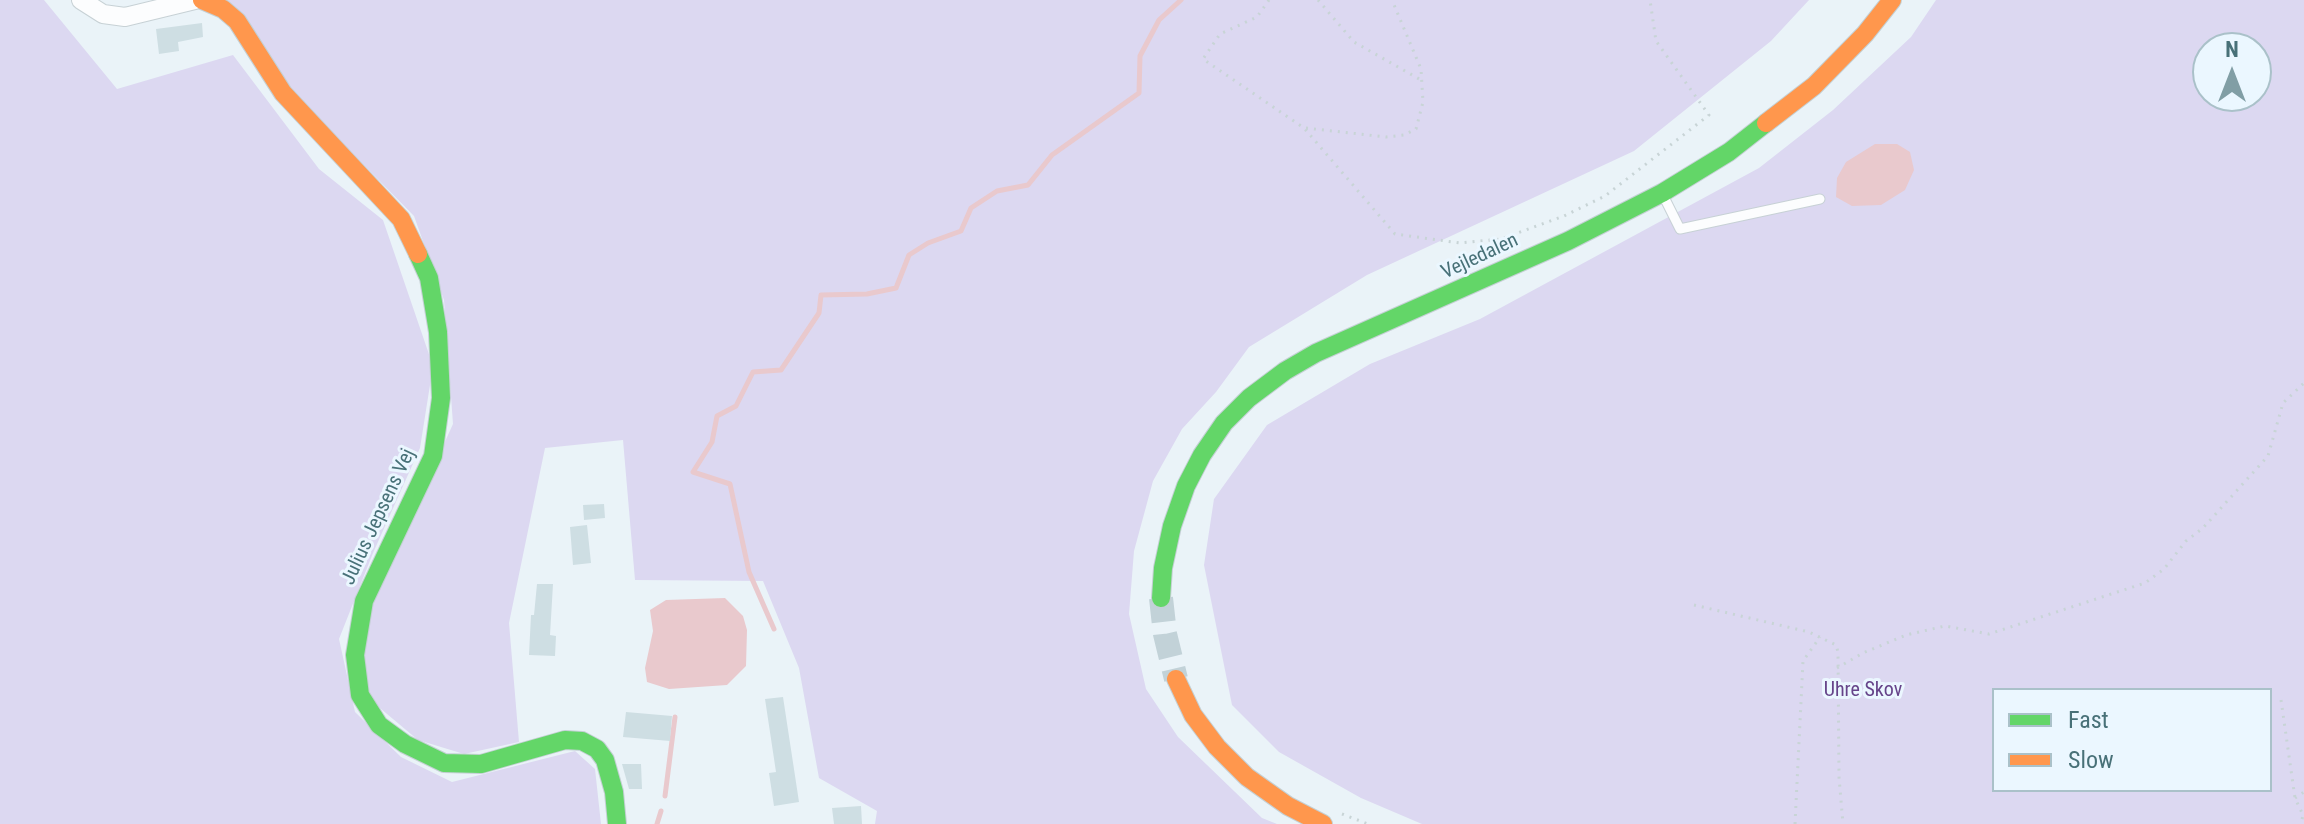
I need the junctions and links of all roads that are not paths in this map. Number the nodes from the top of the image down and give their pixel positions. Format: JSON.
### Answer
{"nodes":[{"id":1,"x":81,"y":0,"type":"edge"},
{"id":2,"x":195,"y":0,"type":"edge"},
{"id":3,"x":202,"y":0,"type":"edge"},
{"id":4,"x":1892,"y":0,"type":"edge"},
{"id":5,"x":1662,"y":193,"type":"junction"},
{"id":6,"x":1820,"y":199,"type":"dead end"},
{"id":7,"x":1161,"y":598,"type":"tunnel mouth"},
{"id":8,"x":1176,"y":679,"type":"tunnel mouth"},
{"id":9,"x":617,"y":824,"type":"edge"},
{"id":10,"x":1323,"y":824,"type":"edge"}],
"edges":[{"from":1,"to":2,"type":"street"},
{"from":3,"to":9,"type":"street","name":"Julius Jepsens Vej"},
{"from":4,"to":5,"type":"street","name":"Vejledalen"},
{"from":5,"to":6,"type":"lane"},
{"from":5,"to":7,"type":"street","name":"Vejledalen"},
{"from":8,"to":10,"type":"street"}]}
